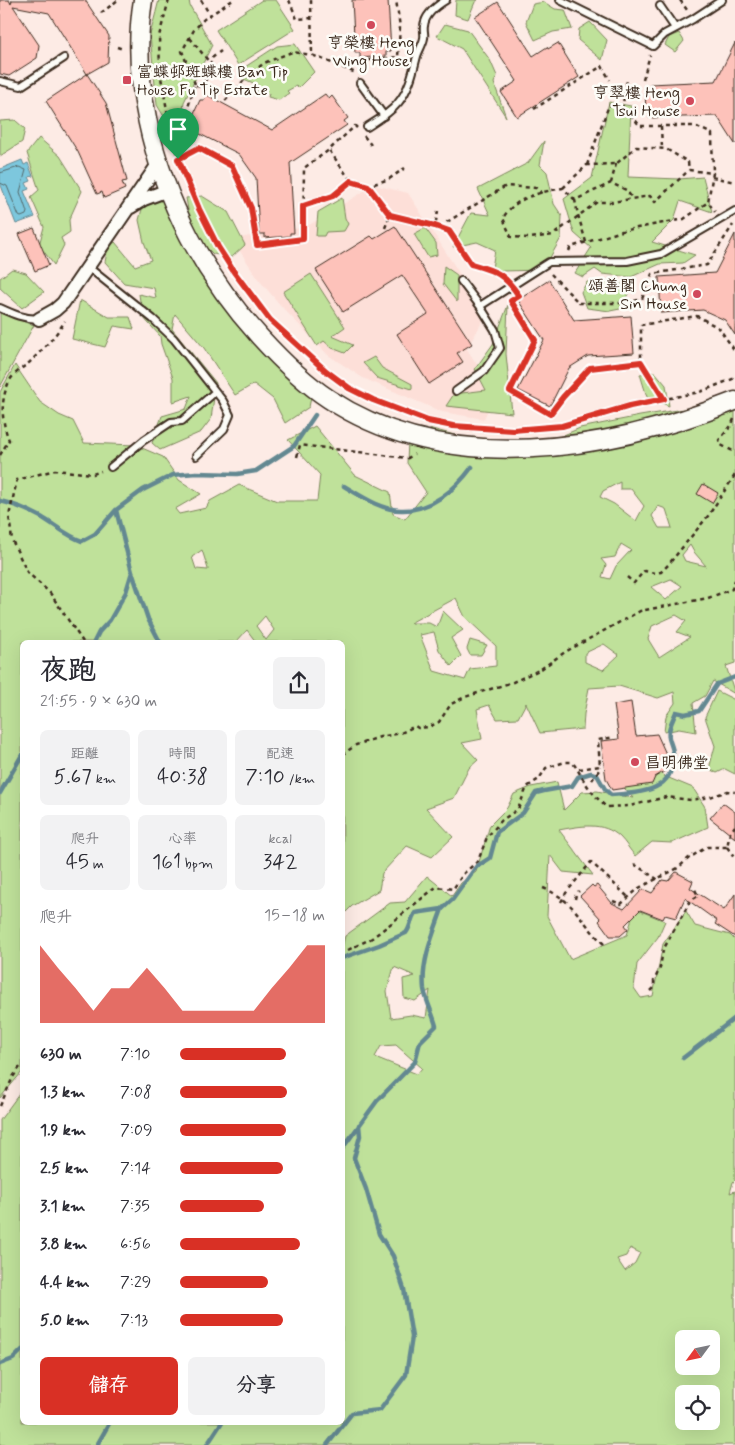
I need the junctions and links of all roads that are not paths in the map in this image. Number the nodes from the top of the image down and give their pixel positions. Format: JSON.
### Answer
{"nodes":[{"id":1,"x":143,"y":0,"type":"edge"},
{"id":2,"x":446,"y":0,"type":"edge"},
{"id":3,"x":560,"y":0,"type":"edge"},
{"id":4,"x":722,"y":0,"type":"edge"},
{"id":5,"x":660,"y":6,"type":"dead end"},
{"id":6,"x":675,"y":28,"type":"junction"},
{"id":7,"x":64,"y":58,"type":"dead end"},
{"id":8,"x":0,"y":82,"type":"edge"},
{"id":9,"x":360,"y":83,"type":"dead end"},
{"id":10,"x":384,"y":116,"type":"junction"},
{"id":11,"x":367,"y":127,"type":"dead end"},
{"id":12,"x":159,"y":163,"type":"junction"},
{"id":13,"x":168,"y":190,"type":"junction"},
{"id":14,"x":127,"y":210,"type":"junction"},
{"id":15,"x":735,"y":211,"type":"edge"},
{"id":16,"x":88,"y":266,"type":"junction"},
{"id":17,"x":461,"y":281,"type":"dead end"},
{"id":18,"x":480,"y":306,"type":"junction"},
{"id":19,"x":0,"y":308,"type":"edge"},
{"id":20,"x":39,"y":318,"type":"joint"},
{"id":21,"x":456,"y":391,"type":"dead end"},
{"id":22,"x":216,"y":392,"type":"junction"},
{"id":23,"x":735,"y":401,"type":"edge"},
{"id":24,"x":196,"y":456,"type":"dead end"},
{"id":25,"x":111,"y":467,"type":"road end"}],
"edges":[{"from":1,"to":12,"type":"street"},
{"from":2,"to":10,"type":"lane"},
{"from":3,"to":6,"type":"lane"},
{"from":4,"to":6,"type":"lane"},
{"from":5,"to":6,"type":"lane"},
{"from":7,"to":8,"type":"lane"},
{"from":9,"to":10,"type":"lane"},
{"from":10,"to":11,"type":"lane"},
{"from":12,"to":13,"type":"street"},
{"from":12,"to":14,"type":"street"},
{"from":13,"to":14,"type":"street"},
{"from":13,"to":23,"type":"street"},
{"from":14,"to":16,"type":"street"},
{"from":15,"to":18,"type":"lane"},
{"from":16,"to":20,"type":"street"},
{"from":16,"to":22,"type":"lane"},
{"from":17,"to":18,"type":"lane"},
{"from":18,"to":21,"type":"lane"},
{"from":19,"to":20,"type":"lane"},
{"from":22,"to":24,"type":"lane"},
{"from":22,"to":25,"type":"lane"}]}
